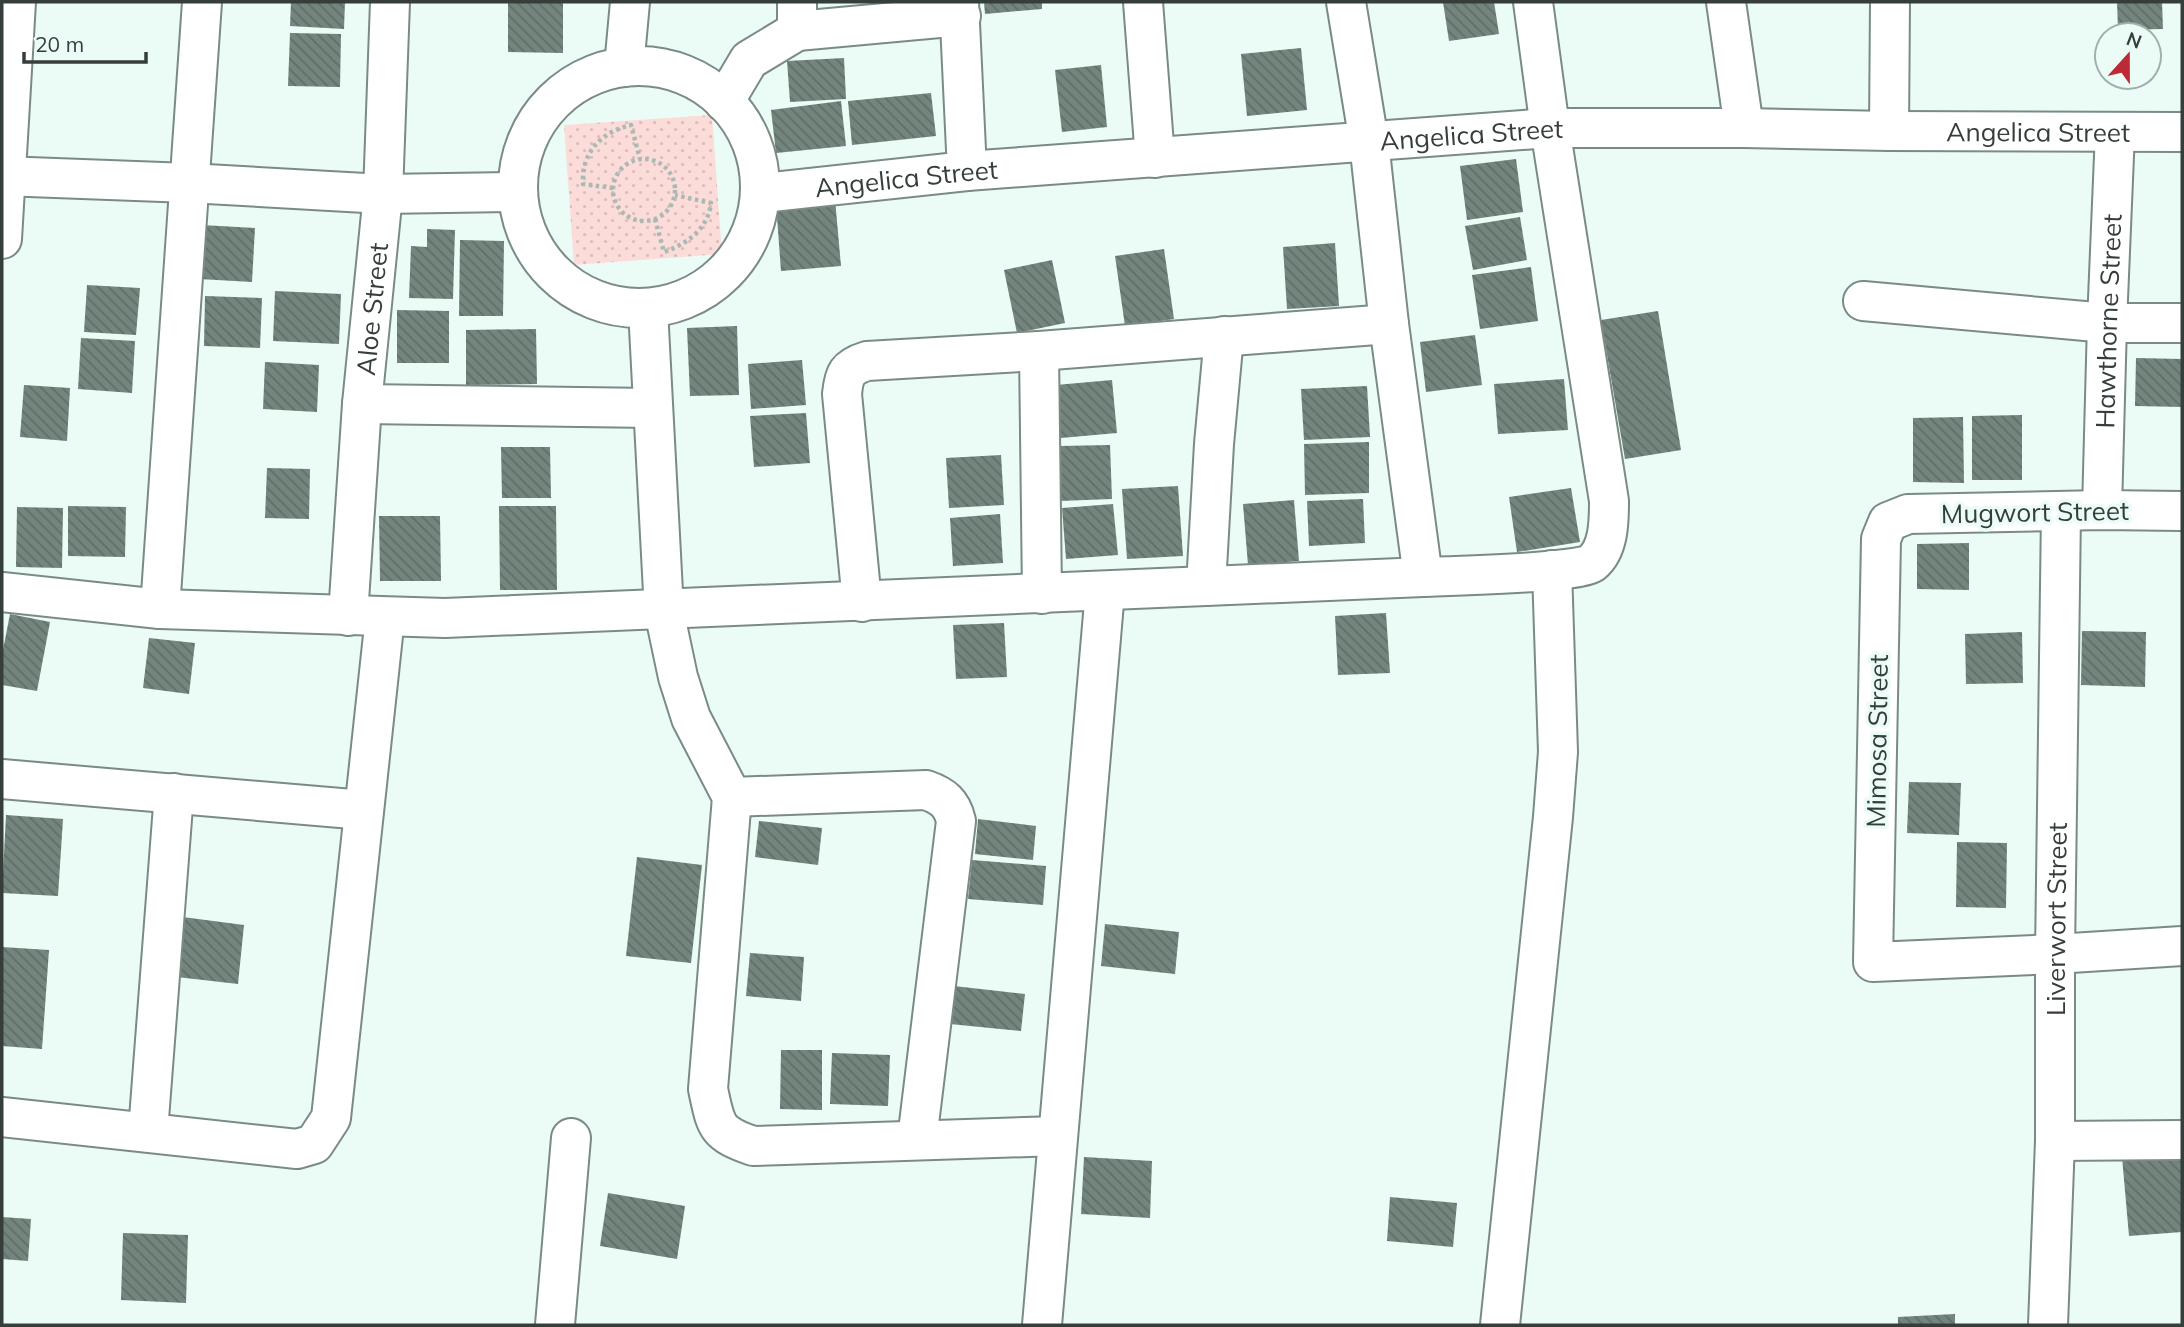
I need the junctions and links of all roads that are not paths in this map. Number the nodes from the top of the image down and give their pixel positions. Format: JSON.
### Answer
{"nodes":[{"id":1,"x":16,"y":2,"type":"edge"},
{"id":2,"x":202,"y":2,"type":"edge"},
{"id":3,"x":390,"y":2,"type":"edge"},
{"id":4,"x":631,"y":2,"type":"edge"},
{"id":5,"x":1143,"y":2,"type":"edge"},
{"id":6,"x":1346,"y":2,"type":"edge"},
{"id":7,"x":1533,"y":2,"type":"edge"},
{"id":8,"x":1726,"y":2,"type":"edge"},
{"id":9,"x":1890,"y":2,"type":"edge"},
{"id":10,"x":960,"y":9,"type":"edge"},
{"id":11,"x":797,"y":16,"type":"edge"},
{"id":12,"x":624,"y":67,"type":"junction"},
{"id":13,"x":724,"y":102,"type":"junction"},
{"id":14,"x":1550,"y":128,"type":"junction"},
{"id":15,"x":1744,"y":128,"type":"junction"},
{"id":16,"x":1889,"y":131,"type":"junction"},
{"id":17,"x":2115,"y":132,"type":"junction"},
{"id":18,"x":2182,"y":132,"type":"edge"},
{"id":19,"x":1368,"y":142,"type":"junction"},
{"id":20,"x":1155,"y":158,"type":"junction"},
{"id":21,"x":967,"y":171,"type":"junction"},
{"id":22,"x":3,"y":176,"type":"edge"},
{"id":23,"x":189,"y":183,"type":"junction"},
{"id":24,"x":517,"y":192,"type":"junction"},
{"id":25,"x":762,"y":193,"type":"junction"},
{"id":26,"x":383,"y":194,"type":"junction"},
{"id":27,"x":2,"y":239,"type":"edge"},
{"id":28,"x":1863,"y":301,"type":"dead end"},
{"id":29,"x":648,"y":309,"type":"junction"},
{"id":30,"x":2107,"y":323,"type":"junction"},
{"id":31,"x":2182,"y":323,"type":"edge"},
{"id":32,"x":1389,"y":324,"type":"junction"},
{"id":33,"x":1224,"y":336,"type":"junction"},
{"id":34,"x":1039,"y":351,"type":"junction"},
{"id":35,"x":362,"y":404,"type":"junction"},
{"id":36,"x":652,"y":408,"type":"junction"},
{"id":37,"x":2102,"y":510,"type":"junction"},
{"id":38,"x":2182,"y":511,"type":"edge"},
{"id":39,"x":2061,"y":512,"type":"junction"},
{"id":40,"x":1888,"y":522,"type":"joint"},
{"id":41,"x":1552,"y":570,"type":"junction"},
{"id":42,"x":1423,"y":577,"type":"junction"},
{"id":43,"x":1206,"y":586,"type":"junction"},
{"id":44,"x":1105,"y":591,"type":"junction"},
{"id":45,"x":2,"y":592,"type":"edge"},
{"id":46,"x":1042,"y":594,"type":"junction"},
{"id":47,"x":862,"y":602,"type":"junction"},
{"id":48,"x":160,"y":609,"type":"junction"},
{"id":49,"x":664,"y":611,"type":"junction"},
{"id":50,"x":348,"y":616,"type":"junction"},
{"id":51,"x":385,"y":617,"type":"junction"},
{"id":52,"x":2,"y":779,"type":"edge"},
{"id":53,"x":174,"y":793,"type":"junction"},
{"id":54,"x":732,"y":797,"type":"junction"},
{"id":55,"x":364,"y":810,"type":"junction"},
{"id":56,"x":2182,"y":946,"type":"edge"},
{"id":57,"x":2055,"y":954,"type":"junction"},
{"id":58,"x":2,"y":1117,"type":"edge"},
{"id":59,"x":148,"y":1132,"type":"junction"},
{"id":60,"x":1058,"y":1136,"type":"junction"},
{"id":61,"x":572,"y":1138,"type":"dead end"},
{"id":62,"x":917,"y":1140,"type":"junction"},
{"id":63,"x":2182,"y":1140,"type":"edge"},
{"id":64,"x":2055,"y":1141,"type":"junction"},
{"id":65,"x":555,"y":1325,"type":"edge"},
{"id":66,"x":1042,"y":1325,"type":"edge"},
{"id":67,"x":1500,"y":1325,"type":"edge"},
{"id":68,"x":2048,"y":1325,"type":"edge"}],
"edges":[{"from":1,"to":22,"type":"street"},
{"from":2,"to":23,"type":"street"},
{"from":3,"to":26,"type":"street","name":"Aloe Street"},
{"from":4,"to":12,"type":"street"},
{"from":5,"to":20,"type":"street"},
{"from":6,"to":19,"type":"street"},
{"from":7,"to":14,"type":"street"},
{"from":8,"to":15,"type":"street"},
{"from":9,"to":16,"type":"street"},
{"from":10,"to":11,"type":"street"},
{"from":10,"to":21,"type":"street"},
{"from":11,"to":13,"type":"street"},
{"from":12,"to":13,"type":"street"},
{"from":12,"to":24,"type":"street"},
{"from":13,"to":25,"type":"street"},
{"from":14,"to":15,"type":"street","name":"Angelica Street"},
{"from":14,"to":19,"type":"street","name":"Angelica Street"},
{"from":14,"to":41,"type":"street"},
{"from":15,"to":16,"type":"street","name":"Angelica Street"},
{"from":16,"to":17,"type":"street","name":"Angelica Street"},
{"from":17,"to":18,"type":"street","name":"Angelica Street"},
{"from":17,"to":30,"type":"street","name":"Hawthorne Street"},
{"from":19,"to":20,"type":"street","name":"Angelica Street"},
{"from":19,"to":32,"type":"street"},
{"from":20,"to":21,"type":"street","name":"Angelica Street"},
{"from":21,"to":25,"type":"street","name":"Angelica Street"},
{"from":22,"to":23,"type":"street"},
{"from":22,"to":27,"type":"street"},
{"from":23,"to":26,"type":"street"},
{"from":23,"to":48,"type":"street"},
{"from":24,"to":26,"type":"street"},
{"from":24,"to":29,"type":"street"},
{"from":25,"to":29,"type":"street"},
{"from":26,"to":35,"type":"street","name":"Aloe Street"},
{"from":28,"to":30,"type":"street"},
{"from":29,"to":36,"type":"street"},
{"from":30,"to":31,"type":"street"},
{"from":30,"to":37,"type":"street","name":"Hawthorne Street"},
{"from":32,"to":33,"type":"street"},
{"from":32,"to":42,"type":"street"},
{"from":33,"to":34,"type":"street"},
{"from":33,"to":43,"type":"street"},
{"from":34,"to":46,"type":"street"},
{"from":34,"to":47,"type":"street"},
{"from":35,"to":36,"type":"street"},
{"from":35,"to":50,"type":"street","name":"Aloe Street"},
{"from":36,"to":49,"type":"street"},
{"from":37,"to":38,"type":"street","name":"Mugwort Street"},
{"from":37,"to":39,"type":"street","name":"Mugwort Street"},
{"from":39,"to":40,"type":"street","name":"Mugwort Street"},
{"from":39,"to":57,"type":"street","name":"Liverwort Street"},
{"from":40,"to":57,"type":"street","name":"Mimosa Street"},
{"from":41,"to":42,"type":"street"},
{"from":41,"to":67,"type":"street"},
{"from":42,"to":43,"type":"street"},
{"from":43,"to":44,"type":"street"},
{"from":44,"to":46,"type":"street"},
{"from":44,"to":60,"type":"street"},
{"from":45,"to":48,"type":"street"},
{"from":46,"to":47,"type":"street"},
{"from":47,"to":49,"type":"street"},
{"from":48,"to":50,"type":"street"},
{"from":49,"to":51,"type":"street"},
{"from":49,"to":54,"type":"street"},
{"from":50,"to":51,"type":"street"},
{"from":51,"to":55,"type":"street"},
{"from":52,"to":53,"type":"street"},
{"from":53,"to":55,"type":"street"},
{"from":53,"to":59,"type":"street"},
{"from":54,"to":62,"type":"street"},
{"from":54,"to":62,"type":"street"},
{"from":55,"to":59,"type":"street"},
{"from":56,"to":57,"type":"street"},
{"from":57,"to":64,"type":"street","name":"Liverwort Street"},
{"from":58,"to":59,"type":"street"},
{"from":60,"to":62,"type":"street"},
{"from":60,"to":66,"type":"street"},
{"from":61,"to":65,"type":"street"},
{"from":63,"to":64,"type":"street"},
{"from":64,"to":68,"type":"street","name":"Liverwort Street"}]}
